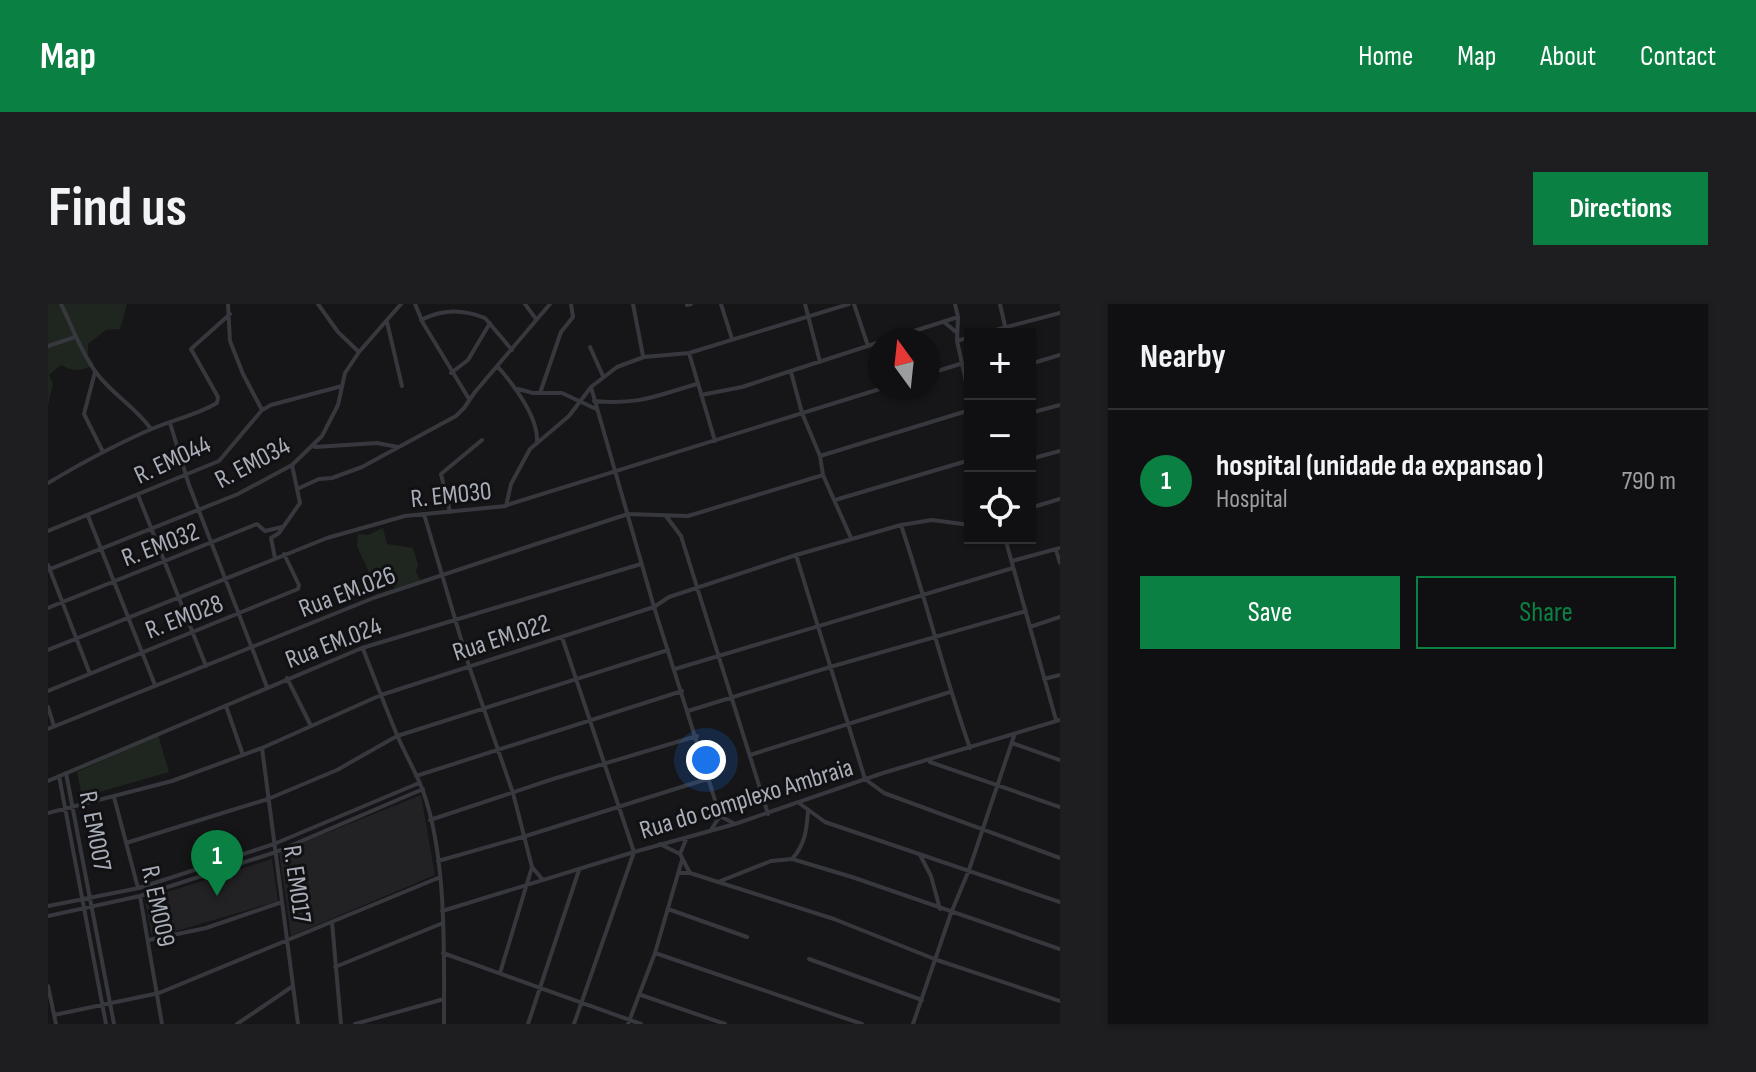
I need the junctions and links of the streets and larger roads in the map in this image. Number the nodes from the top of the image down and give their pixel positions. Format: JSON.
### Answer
{"nodes":[{"id":1,"x":61,"y":304,"type":"edge"},
{"id":2,"x":228,"y":304,"type":"edge"},
{"id":3,"x":318,"y":304,"type":"edge"},
{"id":4,"x":401,"y":304,"type":"edge"},
{"id":5,"x":415,"y":304,"type":"edge"},
{"id":6,"x":525,"y":304,"type":"edge"},
{"id":7,"x":550,"y":304,"type":"edge"},
{"id":8,"x":571,"y":304,"type":"edge"},
{"id":9,"x":633,"y":304,"type":"edge"},
{"id":10,"x":721,"y":304,"type":"edge"},
{"id":11,"x":805,"y":304,"type":"edge"},
{"id":12,"x":851,"y":304,"type":"edge"},
{"id":13,"x":955,"y":304,"type":"edge"},
{"id":14,"x":1000,"y":304,"type":"edge"},
{"id":15,"x":1060,"y":313,"type":"edge"},
{"id":16,"x":230,"y":314,"type":"junction"},
{"id":17,"x":808,"y":315,"type":"junction"},
{"id":18,"x":958,"y":317,"type":"junction"},
{"id":19,"x":536,"y":319,"type":"junction"},
{"id":20,"x":421,"y":320,"type":"junction"},
{"id":21,"x":387,"y":322,"type":"junction"},
{"id":22,"x":944,"y":322,"type":"junction"},
{"id":23,"x":490,"y":323,"type":"junction"},
{"id":24,"x":1005,"y":326,"type":"junction"},
{"id":25,"x":925,"y":328,"type":"edge"},
{"id":26,"x":999,"y":328,"type":"edge"},
{"id":27,"x":956,"y":332,"type":"junction"},
{"id":28,"x":75,"y":337,"type":"junction"},
{"id":29,"x":732,"y":339,"type":"junction"},
{"id":30,"x":964,"y":339,"type":"edge"},
{"id":31,"x":957,"y":341,"type":"junction"},
{"id":32,"x":48,"y":346,"type":"edge"},
{"id":33,"x":868,"y":346,"type":"joint"},
{"id":34,"x":590,"y":347,"type":"dead end"},
{"id":35,"x":512,"y":350,"type":"junction"},
{"id":36,"x":359,"y":352,"type":"junction"},
{"id":37,"x":689,"y":353,"type":"junction"},
{"id":38,"x":1060,"y":355,"type":"edge"},
{"id":39,"x":644,"y":357,"type":"junction"},
{"id":40,"x":820,"y":362,"type":"junction"},
{"id":41,"x":1036,"y":362,"type":"edge"},
{"id":42,"x":961,"y":364,"type":"junction"},
{"id":43,"x":498,"y":367,"type":"junction"},
{"id":44,"x":940,"y":370,"type":"edge"},
{"id":45,"x":95,"y":372,"type":"junction"},
{"id":46,"x":791,"y":372,"type":"junction"},
{"id":47,"x":964,"y":372,"type":"edge"},
{"id":48,"x":451,"y":373,"type":"junction"},
{"id":49,"x":603,"y":376,"type":"junction"},
{"id":50,"x":697,"y":384,"type":"junction"},
{"id":51,"x":342,"y":386,"type":"junction"},
{"id":52,"x":402,"y":386,"type":"dead end"},
{"id":53,"x":591,"y":387,"type":"junction"},
{"id":54,"x":518,"y":389,"type":"junction"},
{"id":55,"x":540,"y":393,"type":"junction"},
{"id":56,"x":868,"y":393,"type":"edge"},
{"id":57,"x":701,"y":395,"type":"junction"},
{"id":58,"x":469,"y":400,"type":"junction"},
{"id":59,"x":582,"y":401,"type":"junction"},
{"id":60,"x":594,"y":401,"type":"junction"},
{"id":61,"x":1060,"y":405,"type":"edge"},
{"id":62,"x":596,"y":409,"type":"junction"},
{"id":63,"x":262,"y":410,"type":"junction"},
{"id":64,"x":1036,"y":411,"type":"edge"},
{"id":65,"x":964,"y":412,"type":"edge"},
{"id":66,"x":802,"y":413,"type":"junction"},
{"id":67,"x":170,"y":423,"type":"junction"},
{"id":68,"x":151,"y":429,"type":"junction"},
{"id":69,"x":482,"y":440,"type":"dead end"},
{"id":70,"x":537,"y":441,"type":"junction"},
{"id":71,"x":715,"y":441,"type":"junction"},
{"id":72,"x":389,"y":445,"type":"junction"},
{"id":73,"x":314,"y":447,"type":"junction"},
{"id":74,"x":400,"y":447,"type":"junction"},
{"id":75,"x":1060,"y":451,"type":"edge"},
{"id":76,"x":103,"y":452,"type":"junction"},
{"id":77,"x":391,"y":452,"type":"junction"},
{"id":78,"x":820,"y":456,"type":"junction"},
{"id":79,"x":1036,"y":457,"type":"edge"},
{"id":80,"x":964,"y":462,"type":"edge"},
{"id":81,"x":292,"y":465,"type":"junction"},
{"id":82,"x":186,"y":473,"type":"junction"},
{"id":83,"x":614,"y":474,"type":"junction"},
{"id":84,"x":823,"y":475,"type":"junction"},
{"id":85,"x":48,"y":483,"type":"edge"},
{"id":86,"x":297,"y":489,"type":"junction"},
{"id":87,"x":138,"y":495,"type":"junction"},
{"id":88,"x":1060,"y":499,"type":"edge"},
{"id":89,"x":835,"y":500,"type":"junction"},
{"id":90,"x":506,"y":506,"type":"junction"},
{"id":91,"x":1036,"y":506,"type":"edge"},
{"id":92,"x":198,"y":509,"type":"junction"},
{"id":93,"x":450,"y":512,"type":"junction"},
{"id":94,"x":424,"y":514,"type":"junction"},
{"id":95,"x":628,"y":514,"type":"junction"},
{"id":96,"x":88,"y":516,"type":"junction"},
{"id":97,"x":666,"y":516,"type":"junction"},
{"id":98,"x":964,"y":524,"type":"edge"},
{"id":99,"x":901,"y":525,"type":"junction"},
{"id":100,"x":282,"y":527,"type":"junction"},
{"id":101,"x":151,"y":528,"type":"junction"},
{"id":102,"x":48,"y":531,"type":"edge"},
{"id":103,"x":851,"y":539,"type":"junction"},
{"id":104,"x":212,"y":543,"type":"junction"},
{"id":105,"x":1007,"y":544,"type":"edge"},
{"id":106,"x":101,"y":547,"type":"junction"},
{"id":107,"x":1058,"y":549,"type":"edge"},
{"id":108,"x":284,"y":554,"type":"junction"},
{"id":109,"x":796,"y":555,"type":"junction"},
{"id":110,"x":275,"y":558,"type":"junction"},
{"id":111,"x":164,"y":563,"type":"junction"},
{"id":112,"x":1060,"y":563,"type":"edge"},
{"id":113,"x":641,"y":564,"type":"junction"},
{"id":114,"x":1012,"y":564,"type":"junction"},
{"id":115,"x":49,"y":568,"type":"edge"},
{"id":116,"x":443,"y":575,"type":"junction"},
{"id":117,"x":226,"y":578,"type":"junction"},
{"id":118,"x":114,"y":581,"type":"junction"},
{"id":119,"x":698,"y":588,"type":"junction"},
{"id":120,"x":923,"y":594,"type":"junction"},
{"id":121,"x":178,"y":598,"type":"junction"},
{"id":122,"x":63,"y":601,"type":"junction"},
{"id":123,"x":654,"y":607,"type":"junction"},
{"id":124,"x":48,"y":608,"type":"edge"},
{"id":125,"x":1026,"y":611,"type":"junction"},
{"id":126,"x":240,"y":613,"type":"junction"},
{"id":127,"x":1060,"y":617,"type":"edge"},
{"id":128,"x":128,"y":618,"type":"junction"},
{"id":129,"x":456,"y":620,"type":"junction"},
{"id":130,"x":817,"y":625,"type":"junction"},
{"id":131,"x":1030,"y":627,"type":"junction"},
{"id":132,"x":192,"y":633,"type":"junction"},
{"id":133,"x":562,"y":637,"type":"junction"},
{"id":134,"x":935,"y":638,"type":"junction"},
{"id":135,"x":77,"y":639,"type":"junction"},
{"id":136,"x":253,"y":648,"type":"junction"},
{"id":137,"x":362,"y":648,"type":"junction"},
{"id":138,"x":48,"y":650,"type":"edge"},
{"id":139,"x":668,"y":650,"type":"junction"},
{"id":140,"x":143,"y":651,"type":"junction"},
{"id":141,"x":718,"y":655,"type":"junction"},
{"id":142,"x":206,"y":666,"type":"junction"},
{"id":143,"x":469,"y":666,"type":"junction"},
{"id":144,"x":830,"y":667,"type":"junction"},
{"id":145,"x":675,"y":669,"type":"junction"},
{"id":146,"x":90,"y":674,"type":"junction"},
{"id":147,"x":1060,"y":675,"type":"edge"},
{"id":148,"x":287,"y":678,"type":"junction"},
{"id":149,"x":576,"y":679,"type":"junction"},
{"id":150,"x":1044,"y":679,"type":"junction"},
{"id":151,"x":155,"y":685,"type":"junction"},
{"id":152,"x":267,"y":687,"type":"junction"},
{"id":153,"x":48,"y":691,"type":"edge"},
{"id":154,"x":682,"y":691,"type":"junction"},
{"id":155,"x":950,"y":692,"type":"junction"},
{"id":156,"x":381,"y":695,"type":"junction"},
{"id":157,"x":732,"y":698,"type":"junction"},
{"id":158,"x":226,"y":706,"type":"junction"},
{"id":159,"x":48,"y":707,"type":"edge"},
{"id":160,"x":484,"y":709,"type":"junction"},
{"id":161,"x":688,"y":711,"type":"junction"},
{"id":162,"x":591,"y":720,"type":"junction"},
{"id":163,"x":1058,"y":721,"type":"edge"},
{"id":164,"x":848,"y":724,"type":"junction"},
{"id":165,"x":51,"y":727,"type":"edge"},
{"id":166,"x":311,"y":727,"type":"junction"},
{"id":167,"x":1014,"y":735,"type":"junction"},
{"id":168,"x":397,"y":736,"type":"junction"},
{"id":169,"x":697,"y":736,"type":"junction"},
{"id":170,"x":1012,"y":743,"type":"junction"},
{"id":171,"x":262,"y":748,"type":"junction"},
{"id":172,"x":970,"y":748,"type":"junction"},
{"id":173,"x":498,"y":751,"type":"junction"},
{"id":174,"x":243,"y":755,"type":"junction"},
{"id":175,"x":750,"y":755,"type":"junction"},
{"id":176,"x":1060,"y":760,"type":"edge"},
{"id":177,"x":928,"y":761,"type":"junction"},
{"id":178,"x":604,"y":763,"type":"junction"},
{"id":179,"x":66,"y":773,"type":"junction"},
{"id":180,"x":59,"y":776,"type":"junction"},
{"id":181,"x":416,"y":776,"type":"junction"},
{"id":182,"x":710,"y":778,"type":"junction"},
{"id":183,"x":865,"y":779,"type":"junction"},
{"id":184,"x":48,"y":781,"type":"edge"},
{"id":185,"x":419,"y":783,"type":"junction"},
{"id":186,"x":998,"y":786,"type":"junction"},
{"id":187,"x":423,"y":789,"type":"junction"},
{"id":188,"x":513,"y":793,"type":"junction"},
{"id":189,"x":114,"y":797,"type":"junction"},
{"id":190,"x":268,"y":799,"type":"junction"},
{"id":191,"x":799,"y":803,"type":"junction"},
{"id":192,"x":619,"y":805,"type":"junction"},
{"id":193,"x":73,"y":807,"type":"junction"},
{"id":194,"x":1060,"y":807,"type":"edge"},
{"id":195,"x":65,"y":809,"type":"junction"},
{"id":196,"x":808,"y":810,"type":"junction"},
{"id":197,"x":48,"y":813,"type":"edge"},
{"id":198,"x":768,"y":814,"type":"junction"},
{"id":199,"x":720,"y":816,"type":"junction"},
{"id":200,"x":430,"y":820,"type":"junction"},
{"id":201,"x":735,"y":824,"type":"junction"},
{"id":202,"x":982,"y":828,"type":"junction"},
{"id":203,"x":711,"y":830,"type":"junction"},
{"id":204,"x":526,"y":836,"type":"junction"},
{"id":205,"x":687,"y":837,"type":"junction"},
{"id":206,"x":126,"y":843,"type":"junction"},
{"id":207,"x":274,"y":844,"type":"junction"},
{"id":208,"x":660,"y":844,"type":"junction"},
{"id":209,"x":276,"y":852,"type":"junction"},
{"id":210,"x":634,"y":852,"type":"junction"},
{"id":211,"x":919,"y":854,"type":"junction"},
{"id":212,"x":681,"y":857,"type":"junction"},
{"id":213,"x":1060,"y":858,"type":"edge"},
{"id":214,"x":792,"y":859,"type":"junction"},
{"id":215,"x":438,"y":861,"type":"junction"},
{"id":216,"x":532,"y":867,"type":"junction"},
{"id":217,"x":579,"y":870,"type":"junction"},
{"id":218,"x":969,"y":870,"type":"junction"},
{"id":219,"x":678,"y":873,"type":"junction"},
{"id":220,"x":690,"y":873,"type":"junction"},
{"id":221,"x":438,"y":878,"type":"junction"},
{"id":222,"x":543,"y":880,"type":"junction"},
{"id":223,"x":718,"y":882,"type":"junction"},
{"id":224,"x":529,"y":884,"type":"junction"},
{"id":225,"x":139,"y":888,"type":"junction"},
{"id":226,"x":140,"y":896,"type":"junction"},
{"id":227,"x":91,"y":897,"type":"junction"},
{"id":228,"x":83,"y":899,"type":"junction"},
{"id":229,"x":283,"y":902,"type":"junction"},
{"id":230,"x":1060,"y":902,"type":"edge"},
{"id":231,"x":92,"y":905,"type":"junction"},
{"id":232,"x":48,"y":906,"type":"edge"},
{"id":233,"x":84,"y":907,"type":"junction"},
{"id":234,"x":668,"y":909,"type":"junction"},
{"id":235,"x":940,"y":909,"type":"junction"},
{"id":236,"x":442,"y":911,"type":"junction"},
{"id":237,"x":951,"y":913,"type":"junction"},
{"id":238,"x":48,"y":916,"type":"edge"},
{"id":239,"x":332,"y":922,"type":"junction"},
{"id":240,"x":443,"y":923,"type":"junction"},
{"id":241,"x":747,"y":937,"type":"dead end"},
{"id":242,"x":149,"y":940,"type":"junction"},
{"id":243,"x":288,"y":942,"type":"junction"},
{"id":244,"x":1060,"y":949,"type":"edge"},
{"id":245,"x":443,"y":953,"type":"junction"},
{"id":246,"x":655,"y":953,"type":"junction"},
{"id":247,"x":809,"y":959,"type":"dead end"},
{"id":248,"x":937,"y":960,"type":"junction"},
{"id":249,"x":335,"y":967,"type":"junction"},
{"id":250,"x":500,"y":973,"type":"junction"},
{"id":251,"x":48,"y":986,"type":"edge"},
{"id":252,"x":293,"y":986,"type":"junction"},
{"id":253,"x":539,"y":988,"type":"junction"},
{"id":254,"x":159,"y":993,"type":"junction"},
{"id":255,"x":641,"y":995,"type":"junction"},
{"id":256,"x":444,"y":999,"type":"junction"},
{"id":257,"x":922,"y":1000,"type":"junction"},
{"id":258,"x":1060,"y":1001,"type":"edge"},
{"id":259,"x":110,"y":1003,"type":"junction"},
{"id":260,"x":102,"y":1004,"type":"junction"},
{"id":261,"x":581,"y":1004,"type":"junction"},
{"id":262,"x":52,"y":1010,"type":"edge"},
{"id":263,"x":629,"y":1022,"type":"edge"},
{"id":264,"x":56,"y":1024,"type":"edge"},
{"id":265,"x":106,"y":1024,"type":"edge"},
{"id":266,"x":114,"y":1024,"type":"edge"},
{"id":267,"x":162,"y":1024,"type":"edge"},
{"id":268,"x":237,"y":1024,"type":"edge"},
{"id":269,"x":298,"y":1024,"type":"edge"},
{"id":270,"x":341,"y":1024,"type":"edge"},
{"id":271,"x":355,"y":1024,"type":"edge"},
{"id":272,"x":444,"y":1024,"type":"edge"},
{"id":273,"x":528,"y":1024,"type":"edge"},
{"id":274,"x":574,"y":1024,"type":"edge"},
{"id":275,"x":641,"y":1024,"type":"edge"},
{"id":276,"x":725,"y":1024,"type":"edge"},
{"id":277,"x":862,"y":1024,"type":"edge"},
{"id":278,"x":913,"y":1024,"type":"edge"}],
"edges":[{"from":1,"to":28,"type":"street"},
{"from":2,"to":16,"type":"street"},
{"from":3,"to":36,"type":"street"},
{"from":4,"to":21,"type":"street","name":"R. EM034"},
{"from":5,"to":20,"type":"street"},
{"from":6,"to":19,"type":"street"},
{"from":7,"to":19,"type":"street"},
{"from":8,"to":55,"type":"street"},
{"from":9,"to":39,"type":"street"},
{"from":10,"to":29,"type":"street"},
{"from":11,"to":17,"type":"street"},
{"from":12,"to":17,"type":"street","name":"R. EM030"},
{"from":12,"to":33,"type":"street"},
{"from":13,"to":18,"type":"street"},
{"from":14,"to":24,"type":"street"},
{"from":15,"to":24,"type":"street"},
{"from":16,"to":63,"type":"street"},
{"from":16,"to":67,"type":"street"},
{"from":17,"to":29,"type":"street","name":"R. EM030"},
{"from":17,"to":40,"type":"street"},
{"from":18,"to":22,"type":"street"},
{"from":18,"to":27,"type":"street"},
{"from":19,"to":35,"type":"street"},
{"from":20,"to":23,"type":"street"},
{"from":20,"to":48,"type":"street"},
{"from":21,"to":36,"type":"street","name":"R. EM034"},
{"from":21,"to":52,"type":"street"},
{"from":22,"to":25,"type":"street"},
{"from":22,"to":27,"type":"street"},
{"from":23,"to":35,"type":"street"},
{"from":23,"to":48,"type":"street"},
{"from":24,"to":26,"type":"street"},
{"from":27,"to":31,"type":"street"},
{"from":28,"to":32,"type":"street"},
{"from":28,"to":45,"type":"street"},
{"from":29,"to":37,"type":"street","name":"R. EM030"},
{"from":30,"to":31,"type":"street"},
{"from":31,"to":42,"type":"street"},
{"from":33,"to":40,"type":"street"},
{"from":34,"to":49,"type":"street"},
{"from":35,"to":43,"type":"street"},
{"from":36,"to":51,"type":"street","name":"R. EM034"},
{"from":37,"to":39,"type":"street","name":"R. EM030"},
{"from":37,"to":50,"type":"street"},
{"from":38,"to":41,"type":"street"},
{"from":39,"to":49,"type":"street","name":"R. EM030"},
{"from":40,"to":46,"type":"street"},
{"from":42,"to":44,"type":"street"},
{"from":42,"to":47,"type":"street"},
{"from":43,"to":54,"type":"street"},
{"from":43,"to":58,"type":"street"},
{"from":45,"to":68,"type":"street"},
{"from":45,"to":76,"type":"street"},
{"from":46,"to":57,"type":"street"},
{"from":46,"to":66,"type":"street"},
{"from":48,"to":58,"type":"street"},
{"from":49,"to":53,"type":"street","name":"R. EM030"},
{"from":50,"to":57,"type":"street"},
{"from":50,"to":60,"type":"street"},
{"from":51,"to":63,"type":"street","name":"R. EM044"},
{"from":51,"to":73,"type":"street","name":"R. EM034"},
{"from":53,"to":59,"type":"street","name":"R. EM030"},
{"from":53,"to":60,"type":"street"},
{"from":54,"to":55,"type":"street"},
{"from":54,"to":70,"type":"street"},
{"from":55,"to":59,"type":"street"},
{"from":56,"to":66,"type":"street"},
{"from":57,"to":71,"type":"street"},
{"from":58,"to":74,"type":"street"},
{"from":59,"to":62,"type":"street"},
{"from":59,"to":70,"type":"street","name":"R. EM030"},
{"from":60,"to":62,"type":"street"},
{"from":61,"to":64,"type":"street"},
{"from":62,"to":83,"type":"street"},
{"from":63,"to":82,"type":"street","name":"R. EM044"},
{"from":65,"to":78,"type":"street"},
{"from":66,"to":71,"type":"street"},
{"from":66,"to":78,"type":"street"},
{"from":67,"to":68,"type":"street"},
{"from":67,"to":82,"type":"street"},
{"from":68,"to":76,"type":"street"},
{"from":69,"to":93,"type":"street"},
{"from":70,"to":90,"type":"street","name":"R. EM030"},
{"from":71,"to":83,"type":"street"},
{"from":72,"to":73,"type":"street"},
{"from":72,"to":74,"type":"street"},
{"from":72,"to":77,"type":"street"},
{"from":73,"to":81,"type":"street","name":"R. EM034"},
{"from":74,"to":77,"type":"street"},
{"from":75,"to":79,"type":"street"},
{"from":76,"to":85,"type":"street"},
{"from":77,"to":86,"type":"street"},
{"from":78,"to":84,"type":"street"},
{"from":80,"to":89,"type":"street"},
{"from":81,"to":86,"type":"street"},
{"from":81,"to":92,"type":"street","name":"R. EM034"},
{"from":82,"to":87,"type":"street","name":"R. EM044"},
{"from":82,"to":92,"type":"street"},
{"from":83,"to":90,"type":"street"},
{"from":83,"to":95,"type":"street"},
{"from":84,"to":89,"type":"street"},
{"from":84,"to":97,"type":"street","name":"Rua EM.026"},
{"from":86,"to":100,"type":"street"},
{"from":87,"to":96,"type":"street","name":"R. EM044"},
{"from":87,"to":101,"type":"street"},
{"from":88,"to":91,"type":"street"},
{"from":89,"to":103,"type":"street"},
{"from":90,"to":93,"type":"street","name":"R. EM030"},
{"from":92,"to":101,"type":"street","name":"R. EM034"},
{"from":92,"to":104,"type":"street"},
{"from":93,"to":94,"type":"street","name":"R. EM030"},
{"from":94,"to":108,"type":"street","name":"R. EM030"},
{"from":94,"to":116,"type":"street"},
{"from":95,"to":97,"type":"street","name":"Rua EM.026"},
{"from":95,"to":113,"type":"street"},
{"from":95,"to":116,"type":"street","name":"Rua EM.026"},
{"from":96,"to":102,"type":"street","name":"R. EM044"},
{"from":96,"to":106,"type":"street"},
{"from":97,"to":119,"type":"street"},
{"from":98,"to":99,"type":"street","name":"Rua EM.022"},
{"from":99,"to":103,"type":"street","name":"Rua EM.022"},
{"from":99,"to":120,"type":"street"},
{"from":100,"to":104,"type":"street","name":"R. EM032"},
{"from":100,"to":110,"type":"street"},
{"from":101,"to":106,"type":"street","name":"R. EM034"},
{"from":101,"to":111,"type":"street"},
{"from":103,"to":109,"type":"street","name":"Rua EM.022"},
{"from":104,"to":111,"type":"street","name":"R. EM032"},
{"from":104,"to":117,"type":"street"},
{"from":105,"to":114,"type":"street"},
{"from":106,"to":115,"type":"street","name":"R. EM034"},
{"from":106,"to":118,"type":"street"},
{"from":107,"to":112,"type":"street"},
{"from":107,"to":114,"type":"street"},
{"from":108,"to":110,"type":"street","name":"R. EM030"},
{"from":108,"to":126,"type":"street","name":"R. EM028"},
{"from":109,"to":119,"type":"street","name":"Rua EM.022"},
{"from":109,"to":130,"type":"street"},
{"from":110,"to":117,"type":"street","name":"R. EM030"},
{"from":111,"to":118,"type":"street","name":"R. EM032"},
{"from":111,"to":121,"type":"street"},
{"from":113,"to":123,"type":"street"},
{"from":113,"to":129,"type":"street","name":"Rua EM.024"},
{"from":114,"to":120,"type":"street"},
{"from":114,"to":125,"type":"street"},
{"from":115,"to":122,"type":"street"},
{"from":116,"to":129,"type":"street"},
{"from":116,"to":136,"type":"street","name":"Rua EM.026"},
{"from":117,"to":121,"type":"street","name":"R. EM030"},
{"from":117,"to":126,"type":"street"},
{"from":118,"to":122,"type":"street","name":"R. EM032"},
{"from":118,"to":128,"type":"street"},
{"from":119,"to":123,"type":"street","name":"Rua EM.022"},
{"from":119,"to":141,"type":"street"},
{"from":120,"to":130,"type":"street"},
{"from":120,"to":134,"type":"street"},
{"from":121,"to":128,"type":"street","name":"R. EM030"},
{"from":121,"to":132,"type":"street"},
{"from":122,"to":124,"type":"street","name":"R. EM032"},
{"from":122,"to":135,"type":"street"},
{"from":123,"to":133,"type":"street","name":"Rua EM.022"},
{"from":123,"to":139,"type":"street"},
{"from":125,"to":131,"type":"street"},
{"from":125,"to":134,"type":"street"},
{"from":126,"to":132,"type":"street","name":"R. EM028"},
{"from":126,"to":136,"type":"street"},
{"from":127,"to":131,"type":"street"},
{"from":128,"to":135,"type":"street","name":"R. EM030"},
{"from":128,"to":140,"type":"street"},
{"from":129,"to":137,"type":"street","name":"Rua EM.024"},
{"from":129,"to":143,"type":"street"},
{"from":130,"to":141,"type":"street"},
{"from":130,"to":144,"type":"street"},
{"from":131,"to":150,"type":"street"},
{"from":132,"to":140,"type":"street","name":"R. EM028"},
{"from":132,"to":142,"type":"street"},
{"from":133,"to":143,"type":"street","name":"Rua EM.022"},
{"from":133,"to":149,"type":"street"},
{"from":134,"to":144,"type":"street"},
{"from":134,"to":155,"type":"street"},
{"from":135,"to":138,"type":"street","name":"R. EM030"},
{"from":135,"to":146,"type":"street"},
{"from":136,"to":142,"type":"street","name":"Rua EM.026"},
{"from":136,"to":152,"type":"street"},
{"from":137,"to":148,"type":"street","name":"Rua EM.024"},
{"from":137,"to":156,"type":"street"},
{"from":139,"to":145,"type":"street"},
{"from":139,"to":149,"type":"street"},
{"from":140,"to":146,"type":"street","name":"R. EM028"},
{"from":140,"to":151,"type":"street"},
{"from":141,"to":145,"type":"street"},
{"from":141,"to":157,"type":"street"},
{"from":142,"to":151,"type":"street","name":"Rua EM.026"},
{"from":143,"to":156,"type":"street","name":"Rua EM.022"},
{"from":143,"to":160,"type":"street"},
{"from":144,"to":157,"type":"street"},
{"from":144,"to":164,"type":"street"},
{"from":145,"to":154,"type":"street"},
{"from":146,"to":153,"type":"street","name":"R. EM028"},
{"from":147,"to":150,"type":"street"},
{"from":148,"to":152,"type":"street","name":"Rua EM.024"},
{"from":148,"to":166,"type":"street"},
{"from":149,"to":160,"type":"street"},
{"from":149,"to":162,"type":"street"},
{"from":150,"to":163,"type":"street"},
{"from":151,"to":165,"type":"street","name":"Rua EM.026"},
{"from":152,"to":158,"type":"street","name":"Rua EM.024"},
{"from":154,"to":161,"type":"street"},
{"from":154,"to":162,"type":"street"},
{"from":155,"to":164,"type":"street"},
{"from":155,"to":172,"type":"street"},
{"from":156,"to":166,"type":"street","name":"Rua EM.022"},
{"from":156,"to":168,"type":"street"},
{"from":157,"to":161,"type":"street"},
{"from":157,"to":175,"type":"street"},
{"from":158,"to":174,"type":"street"},
{"from":158,"to":179,"type":"street","name":"Rua EM.024"},
{"from":159,"to":165,"type":"street"},
{"from":160,"to":168,"type":"street"},
{"from":160,"to":173,"type":"street"},
{"from":161,"to":169,"type":"street"},
{"from":162,"to":173,"type":"street"},
{"from":162,"to":178,"type":"street"},
{"from":163,"to":167,"type":"street","name":"Rua do complexo Ambraia"},
{"from":164,"to":175,"type":"street"},
{"from":164,"to":183,"type":"street"},
{"from":166,"to":171,"type":"street","name":"Rua EM.022"},
{"from":167,"to":170,"type":"street"},
{"from":167,"to":172,"type":"street","name":"Rua do complexo Ambraia"},
{"from":168,"to":181,"type":"street"},
{"from":168,"to":190,"type":"street"},
{"from":169,"to":178,"type":"street"},
{"from":169,"to":182,"type":"street"},
{"from":170,"to":176,"type":"street"},
{"from":170,"to":186,"type":"street"},
{"from":171,"to":174,"type":"street","name":"Rua EM.022"},
{"from":171,"to":190,"type":"street","name":"R. EM017"},
{"from":172,"to":177,"type":"street","name":"Rua do complexo Ambraia"},
{"from":173,"to":181,"type":"street"},
{"from":173,"to":188,"type":"street"},
{"from":174,"to":189,"type":"street","name":"Rua EM.022"},
{"from":175,"to":198,"type":"street"},
{"from":177,"to":183,"type":"street","name":"Rua do complexo Ambraia"},
{"from":177,"to":186,"type":"street"},
{"from":178,"to":188,"type":"street"},
{"from":178,"to":192,"type":"street"},
{"from":179,"to":180,"type":"street","name":"Rua EM.024"},
{"from":179,"to":193,"type":"street","name":"R. EM007"},
{"from":180,"to":184,"type":"street","name":"Rua EM.024"},
{"from":180,"to":195,"type":"street","name":"R. EM007"},
{"from":181,"to":185,"type":"street"},
{"from":182,"to":192,"type":"street"},
{"from":182,"to":199,"type":"street"},
{"from":183,"to":191,"type":"street","name":"Rua do complexo Ambraia"},
{"from":183,"to":202,"type":"street"},
{"from":185,"to":187,"type":"street"},
{"from":185,"to":207,"type":"street"},
{"from":186,"to":194,"type":"street"},
{"from":186,"to":202,"type":"street"},
{"from":187,"to":200,"type":"street"},
{"from":187,"to":209,"type":"street"},
{"from":188,"to":200,"type":"street"},
{"from":188,"to":204,"type":"street"},
{"from":189,"to":193,"type":"street","name":"Rua EM.022"},
{"from":189,"to":206,"type":"street","name":"R. EM009"},
{"from":190,"to":206,"type":"street"},
{"from":190,"to":207,"type":"street","name":"R. EM017"},
{"from":191,"to":196,"type":"street"},
{"from":191,"to":198,"type":"street","name":"Rua do complexo Ambraia"},
{"from":192,"to":204,"type":"street"},
{"from":192,"to":210,"type":"street"},
{"from":193,"to":195,"type":"street","name":"Rua EM.022"},
{"from":193,"to":227,"type":"street","name":"R. EM007"},
{"from":195,"to":197,"type":"street","name":"Rua EM.022"},
{"from":195,"to":228,"type":"street","name":"R. EM007"},
{"from":196,"to":211,"type":"street"},
{"from":196,"to":214,"type":"street"},
{"from":198,"to":201,"type":"street","name":"Rua do complexo Ambraia"},
{"from":199,"to":201,"type":"street"},
{"from":199,"to":203,"type":"street"},
{"from":200,"to":215,"type":"street"},
{"from":201,"to":203,"type":"street","name":"Rua do complexo Ambraia"},
{"from":202,"to":213,"type":"street"},
{"from":202,"to":218,"type":"street"},
{"from":203,"to":205,"type":"street","name":"Rua do complexo Ambraia"},
{"from":204,"to":215,"type":"street"},
{"from":204,"to":216,"type":"street"},
{"from":205,"to":208,"type":"street","name":"Rua do complexo Ambraia"},
{"from":205,"to":212,"type":"street"},
{"from":206,"to":225,"type":"street","name":"R. EM009"},
{"from":207,"to":209,"type":"street","name":"R. EM017"},
{"from":207,"to":225,"type":"street"},
{"from":208,"to":210,"type":"street","name":"Rua do complexo Ambraia"},
{"from":208,"to":212,"type":"street"},
{"from":209,"to":226,"type":"street"},
{"from":209,"to":229,"type":"street","name":"R. EM017"},
{"from":210,"to":217,"type":"street","name":"Rua do complexo Ambraia"},
{"from":210,"to":261,"type":"street"},
{"from":211,"to":218,"type":"street"},
{"from":211,"to":235,"type":"street"},
{"from":212,"to":219,"type":"street"},
{"from":212,"to":220,"type":"street"},
{"from":214,"to":223,"type":"street"},
{"from":214,"to":235,"type":"street"},
{"from":215,"to":221,"type":"street"},
{"from":216,"to":222,"type":"street"},
{"from":216,"to":224,"type":"street"},
{"from":217,"to":222,"type":"street","name":"Rua do complexo Ambraia"},
{"from":217,"to":253,"type":"street"},
{"from":218,"to":230,"type":"street"},
{"from":218,"to":237,"type":"street"},
{"from":219,"to":220,"type":"street"},
{"from":219,"to":234,"type":"street"},
{"from":220,"to":223,"type":"street"},
{"from":221,"to":236,"type":"street"},
{"from":221,"to":239,"type":"street"},
{"from":222,"to":224,"type":"street","name":"Rua do complexo Ambraia"},
{"from":223,"to":248,"type":"street"},
{"from":224,"to":236,"type":"street","name":"Rua do complexo Ambraia"},
{"from":224,"to":250,"type":"street"},
{"from":225,"to":226,"type":"street","name":"R. EM009"},
{"from":225,"to":227,"type":"street"},
{"from":226,"to":231,"type":"street"},
{"from":226,"to":242,"type":"street","name":"R. EM009"},
{"from":227,"to":228,"type":"street"},
{"from":227,"to":231,"type":"street","name":"R. EM007"},
{"from":228,"to":232,"type":"street"},
{"from":228,"to":233,"type":"street","name":"R. EM007"},
{"from":229,"to":242,"type":"street"},
{"from":229,"to":243,"type":"street","name":"R. EM017"},
{"from":231,"to":233,"type":"street"},
{"from":231,"to":259,"type":"street","name":"R. EM007"},
{"from":233,"to":238,"type":"street"},
{"from":233,"to":260,"type":"street","name":"R. EM007"},
{"from":234,"to":241,"type":"street"},
{"from":234,"to":246,"type":"street"},
{"from":235,"to":237,"type":"street"},
{"from":236,"to":240,"type":"street"},
{"from":237,"to":244,"type":"street"},
{"from":237,"to":248,"type":"street"},
{"from":239,"to":243,"type":"street"},
{"from":239,"to":249,"type":"street"},
{"from":240,"to":245,"type":"street"},
{"from":240,"to":249,"type":"street"},
{"from":242,"to":254,"type":"street","name":"R. EM009"},
{"from":243,"to":252,"type":"street","name":"R. EM017"},
{"from":243,"to":254,"type":"street"},
{"from":245,"to":250,"type":"street"},
{"from":245,"to":256,"type":"street"},
{"from":246,"to":255,"type":"street"},
{"from":246,"to":277,"type":"street"},
{"from":247,"to":257,"type":"street"},
{"from":248,"to":257,"type":"street"},
{"from":248,"to":258,"type":"street"},
{"from":249,"to":270,"type":"street"},
{"from":250,"to":253,"type":"street"},
{"from":251,"to":262,"type":"street"},
{"from":252,"to":268,"type":"street"},
{"from":252,"to":269,"type":"street","name":"R. EM017"},
{"from":253,"to":261,"type":"street"},
{"from":253,"to":273,"type":"street"},
{"from":254,"to":259,"type":"street"},
{"from":254,"to":267,"type":"street","name":"R. EM009"},
{"from":255,"to":263,"type":"street"},
{"from":255,"to":276,"type":"street"},
{"from":256,"to":271,"type":"street"},
{"from":256,"to":272,"type":"street"},
{"from":257,"to":278,"type":"street"},
{"from":259,"to":260,"type":"street"},
{"from":259,"to":266,"type":"street","name":"R. EM007"},
{"from":260,"to":262,"type":"street"},
{"from":260,"to":265,"type":"street","name":"R. EM007"},
{"from":261,"to":263,"type":"street"},
{"from":261,"to":274,"type":"street"},
{"from":262,"to":264,"type":"street"},
{"from":263,"to":275,"type":"street"}]}
